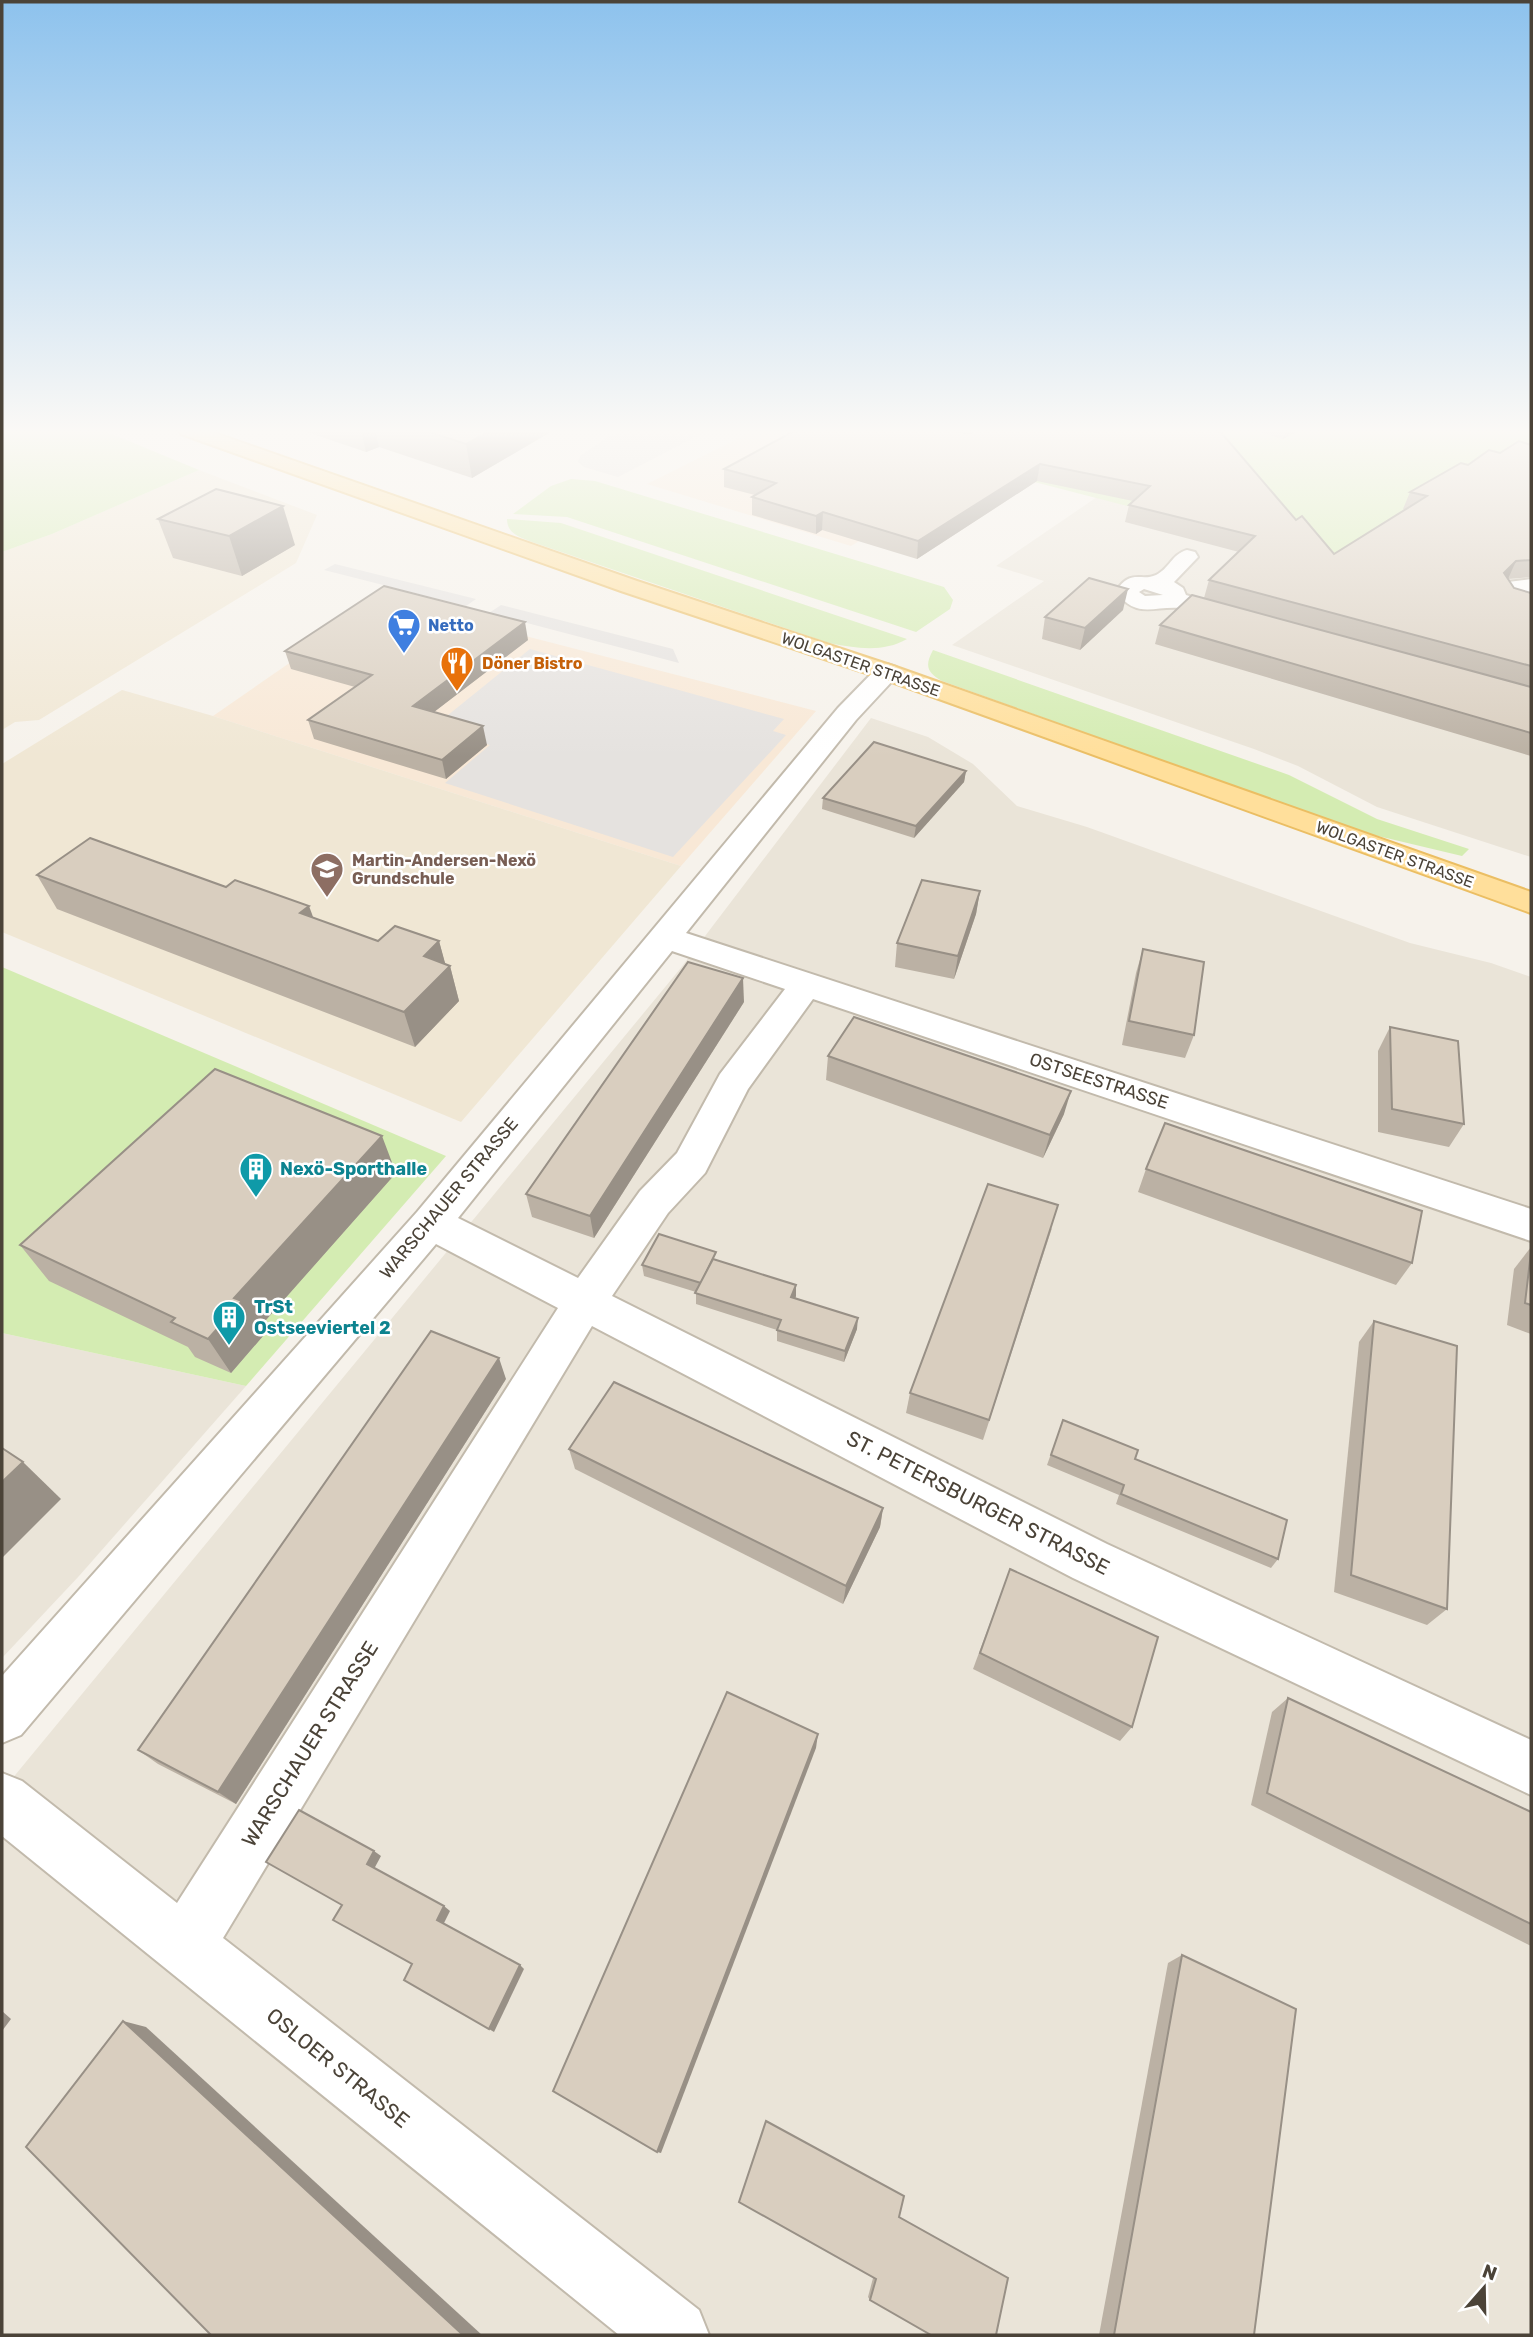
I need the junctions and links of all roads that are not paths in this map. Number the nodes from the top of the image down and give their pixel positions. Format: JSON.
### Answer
{"nodes":[{"id":1,"x":496,"y":539,"type":"edge"},
{"id":2,"x":1187,"y":557,"type":"dead end"},
{"id":3,"x":1531,"y":586,"type":"edge"},
{"id":4,"x":1531,"y":606,"type":"edge"},
{"id":5,"x":1254,"y":622,"type":"edge"},
{"id":6,"x":887,"y":672,"type":"junction"},
{"id":7,"x":1531,"y":903,"type":"edge"},
{"id":8,"x":667,"y":938,"type":"junction"},
{"id":9,"x":805,"y":986,"type":"junction"},
{"id":10,"x":431,"y":1223,"type":"junction"},
{"id":11,"x":1531,"y":1225,"type":"edge"},
{"id":12,"x":585,"y":1301,"type":"junction"},
{"id":13,"x":2,"y":1716,"type":"edge"},
{"id":14,"x":1531,"y":1768,"type":"edge"},
{"id":15,"x":2,"y":1801,"type":"edge"},
{"id":16,"x":185,"y":1945,"type":"junction"},
{"id":17,"x":674,"y":2335,"type":"edge"}],
"edges":[{"from":1,"to":6,"type":"main road","name":"WOLGASTER STRASSE"},
{"from":2,"to":5,"type":"street"},
{"from":3,"to":4,"type":"street"},
{"from":6,"to":7,"type":"main road","name":"WOLGASTER STRASSE"},
{"from":6,"to":8,"type":"street","name":"WARSCHAUER STRASSE"},
{"from":8,"to":9,"type":"street","name":"OSTSEESTRASSE"},
{"from":8,"to":10,"type":"street","name":"WARSCHAUER STRASSE"},
{"from":9,"to":11,"type":"street","name":"OSTSEESTRASSE"},
{"from":9,"to":12,"type":"street","name":"WARSCHAUER STRASSE"},
{"from":10,"to":12,"type":"street","name":"ST. PETERSBURGER STRASSE"},
{"from":10,"to":13,"type":"street","name":"WARSCHAUER STRASSE"},
{"from":12,"to":14,"type":"street","name":"ST. PETERSBURGER STRASSE"},
{"from":12,"to":16,"type":"street","name":"WARSCHAUER STRASSE"},
{"from":15,"to":16,"type":"street","name":"OSLOER STRASSE"},
{"from":16,"to":17,"type":"street","name":"OSLOER STRASSE"}]}
